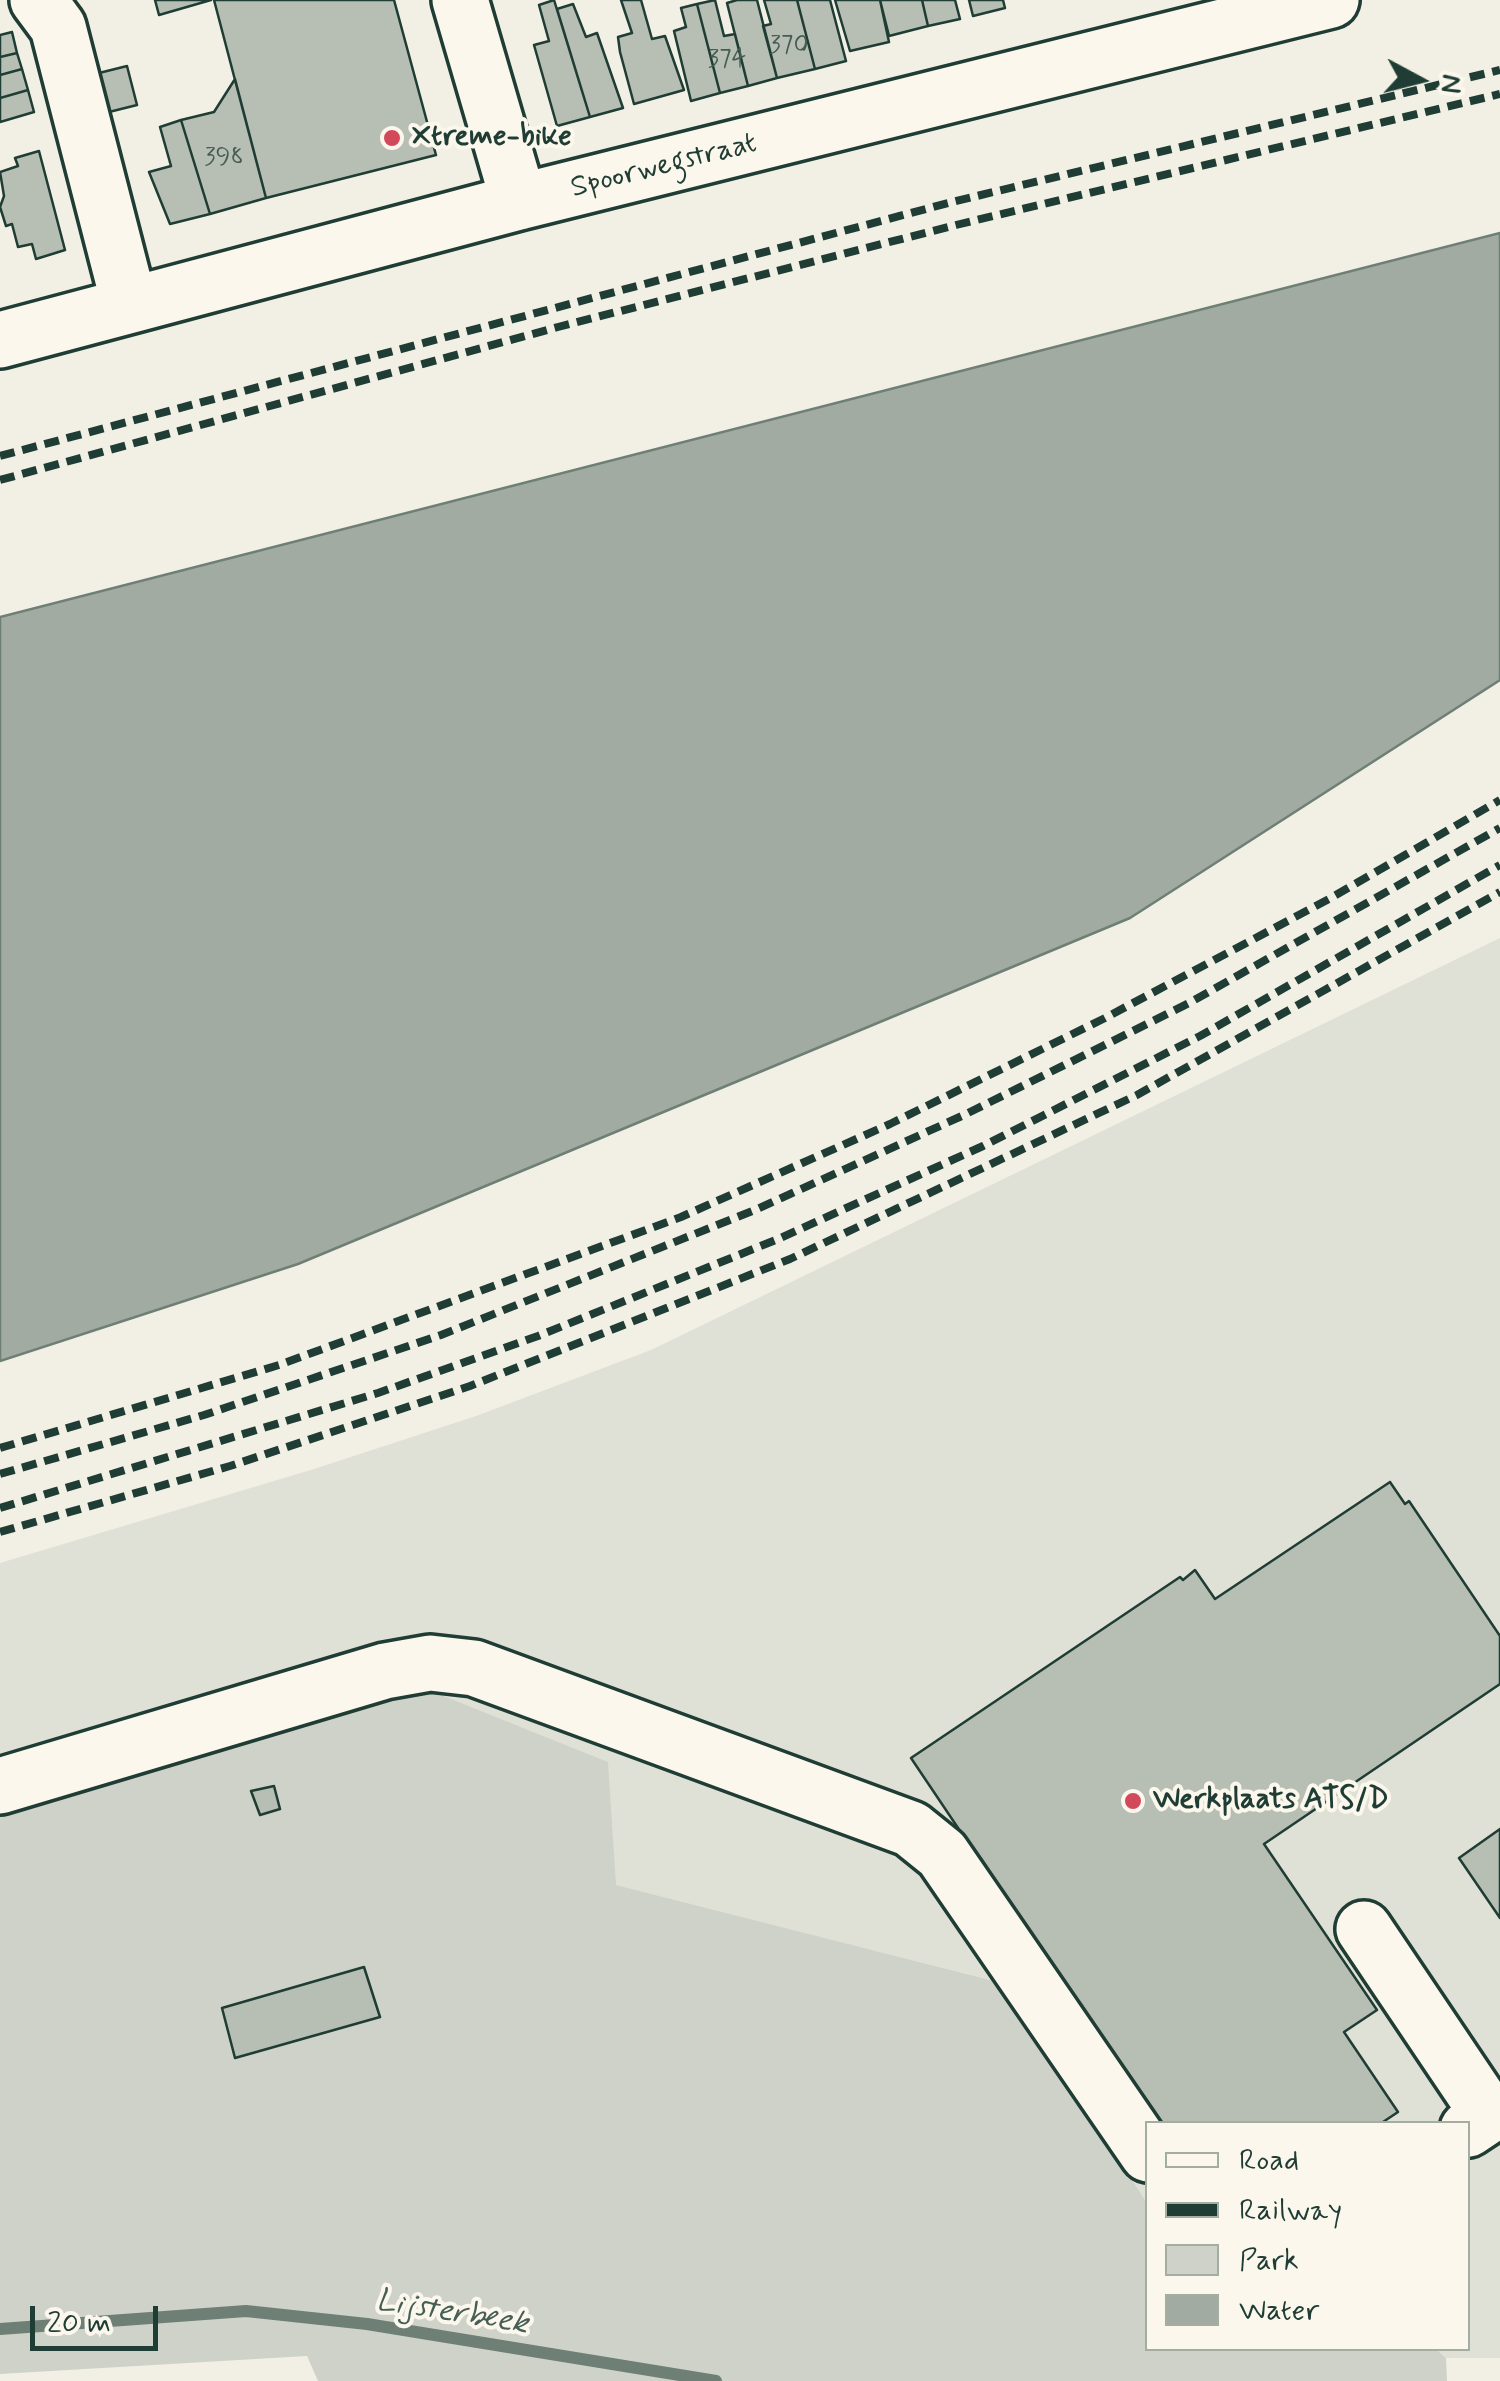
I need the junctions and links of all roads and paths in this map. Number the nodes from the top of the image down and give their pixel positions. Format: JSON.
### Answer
{"nodes":[{"id":1,"x":38,"y":0,"type":"edge"},
{"id":2,"x":460,"y":0,"type":"edge"},
{"id":3,"x":1331,"y":0,"type":"edge"},
{"id":4,"x":520,"y":202,"type":"junction"},
{"id":5,"x":130,"y":303,"type":"junction"},
{"id":6,"x":0,"y":340,"type":"edge"},
{"id":7,"x":0,"y":1786,"type":"edge"},
{"id":8,"x":1364,"y":1929,"type":"dead end"},
{"id":9,"x":1470,"y":2128,"type":"edge"},
{"id":10,"x":1145,"y":2150,"type":"edge"}],
"edges":[{"from":1,"to":5,"type":"street"},
{"from":2,"to":4,"type":"street"},
{"from":3,"to":4,"type":"street","name":"Spoorwegstraat"},
{"from":4,"to":5,"type":"street","name":"Spoorwegstraat"},
{"from":5,"to":6,"type":"street","name":"Spoorwegstraat"},
{"from":7,"to":10,"type":"street"},
{"from":8,"to":9,"type":"street"}]}
